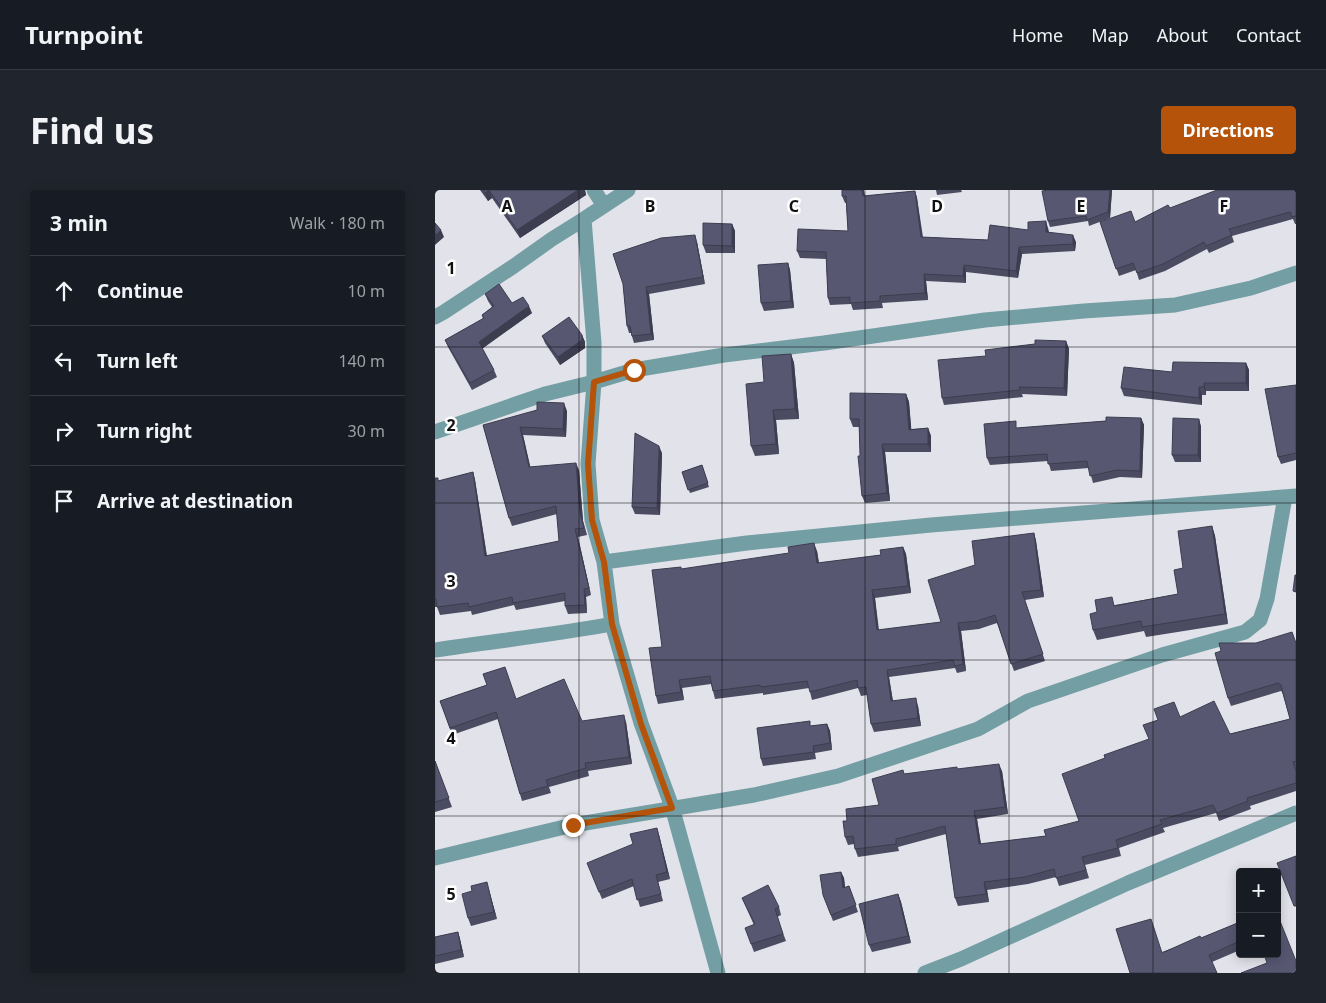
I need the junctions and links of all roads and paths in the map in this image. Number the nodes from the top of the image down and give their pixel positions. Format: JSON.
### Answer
{"nodes":[{"id":1,"x":593,"y":190,"type":"edge"},
{"id":2,"x":628,"y":190,"type":"edge"},
{"id":3,"x":604,"y":206,"type":"junction"},
{"id":4,"x":584,"y":219,"type":"junction"},
{"id":5,"x":1296,"y":273,"type":"edge"},
{"id":6,"x":435,"y":317,"type":"edge"},
{"id":7,"x":594,"y":382,"type":"junction"},
{"id":8,"x":435,"y":432,"type":"edge"},
{"id":9,"x":1290,"y":496,"type":"edge"},
{"id":10,"x":604,"y":562,"type":"junction"},
{"id":11,"x":612,"y":624,"type":"junction"},
{"id":12,"x":435,"y":650,"type":"edge"},
{"id":13,"x":672,"y":808,"type":"junction"},
{"id":14,"x":1296,"y":812,"type":"edge"},
{"id":15,"x":435,"y":858,"type":"edge"},
{"id":16,"x":718,"y":973,"type":"edge"},
{"id":17,"x":925,"y":973,"type":"edge"}],
"edges":[{"from":1,"to":3,"type":"street"},
{"from":2,"to":3,"type":"street"},
{"from":3,"to":4,"type":"street"},
{"from":4,"to":6,"type":"street"},
{"from":4,"to":7,"type":"street"},
{"from":5,"to":7,"type":"street"},
{"from":7,"to":8,"type":"street"},
{"from":7,"to":10,"type":"street"},
{"from":9,"to":10,"type":"street"},
{"from":9,"to":13,"type":"street"},
{"from":10,"to":11,"type":"street"},
{"from":11,"to":12,"type":"street"},
{"from":11,"to":13,"type":"street"},
{"from":13,"to":15,"type":"street"},
{"from":13,"to":16,"type":"street"},
{"from":14,"to":17,"type":"street"}]}
